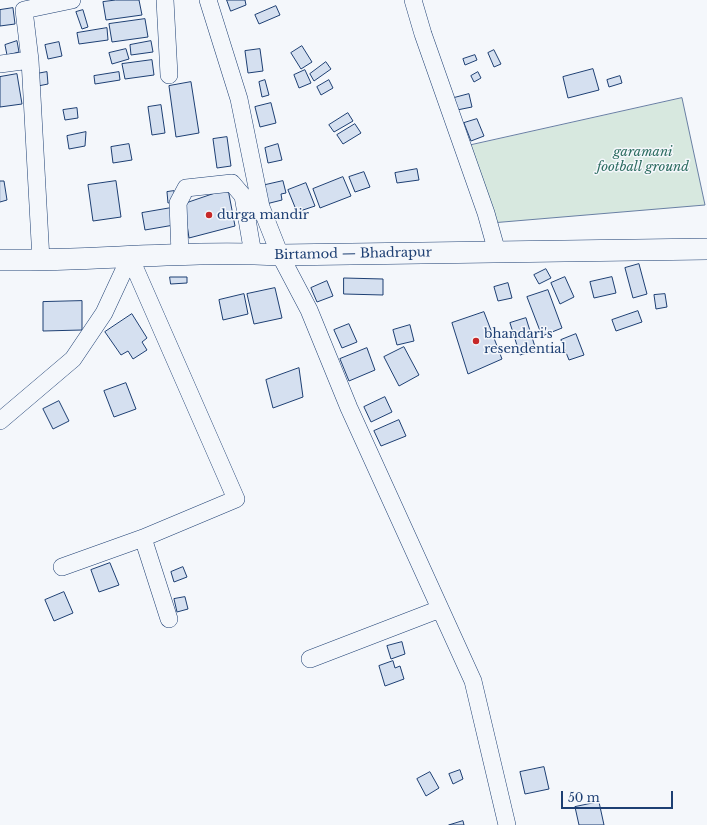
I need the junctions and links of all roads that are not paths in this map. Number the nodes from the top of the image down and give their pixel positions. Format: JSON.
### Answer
{"nodes":[{"id":1,"x":72,"y":0,"type":"edge"},
{"id":2,"x":165,"y":0,"type":"edge"},
{"id":3,"x":208,"y":0,"type":"edge"},
{"id":4,"x":413,"y":0,"type":"edge"},
{"id":5,"x":23,"y":5,"type":"edge"},
{"id":6,"x":30,"y":60,"type":"junction"},
{"id":7,"x":0,"y":64,"type":"edge"},
{"id":8,"x":170,"y":75,"type":"dead end"},
{"id":9,"x":707,"y":249,"type":"edge"},
{"id":10,"x":497,"y":252,"type":"junction"},
{"id":11,"x":180,"y":254,"type":"junction"},
{"id":12,"x":253,"y":254,"type":"junction"},
{"id":13,"x":280,"y":255,"type":"junction"},
{"id":14,"x":130,"y":257,"type":"junction"},
{"id":15,"x":0,"y":260,"type":"edge"},
{"id":16,"x":41,"y":260,"type":"junction"},
{"id":17,"x":0,"y":421,"type":"edge"},
{"id":18,"x":144,"y":538,"type":"junction"},
{"id":19,"x":62,"y":568,"type":"dead end"},
{"id":20,"x":440,"y":609,"type":"junction"},
{"id":21,"x":169,"y":619,"type":"dead end"},
{"id":22,"x":310,"y":659,"type":"dead end"},
{"id":23,"x":508,"y":825,"type":"edge"}],
"edges":[{"from":1,"to":5,"type":"street"},
{"from":2,"to":8,"type":"street"},
{"from":3,"to":13,"type":"street"},
{"from":4,"to":10,"type":"street"},
{"from":5,"to":6,"type":"street"},
{"from":6,"to":7,"type":"street"},
{"from":6,"to":16,"type":"street"},
{"from":9,"to":10,"type":"main road","name":"Birtamod — Bhadrapur"},
{"from":10,"to":13,"type":"main road","name":"Birtamod — Bhadrapur"},
{"from":11,"to":12,"type":"main road","name":"Birtamod — Bhadrapur"},
{"from":11,"to":12,"type":"street"},
{"from":11,"to":14,"type":"main road","name":"Birtamod — Bhadrapur"},
{"from":12,"to":13,"type":"main road","name":"Birtamod — Bhadrapur"},
{"from":13,"to":20,"type":"street"},
{"from":14,"to":16,"type":"main road","name":"Birtamod — Bhadrapur"},
{"from":14,"to":17,"type":"street"},
{"from":14,"to":18,"type":"street"},
{"from":15,"to":16,"type":"main road","name":"Birtamod — Bhadrapur"},
{"from":18,"to":19,"type":"street"},
{"from":18,"to":21,"type":"street"},
{"from":20,"to":22,"type":"street"},
{"from":20,"to":23,"type":"street"}]}
